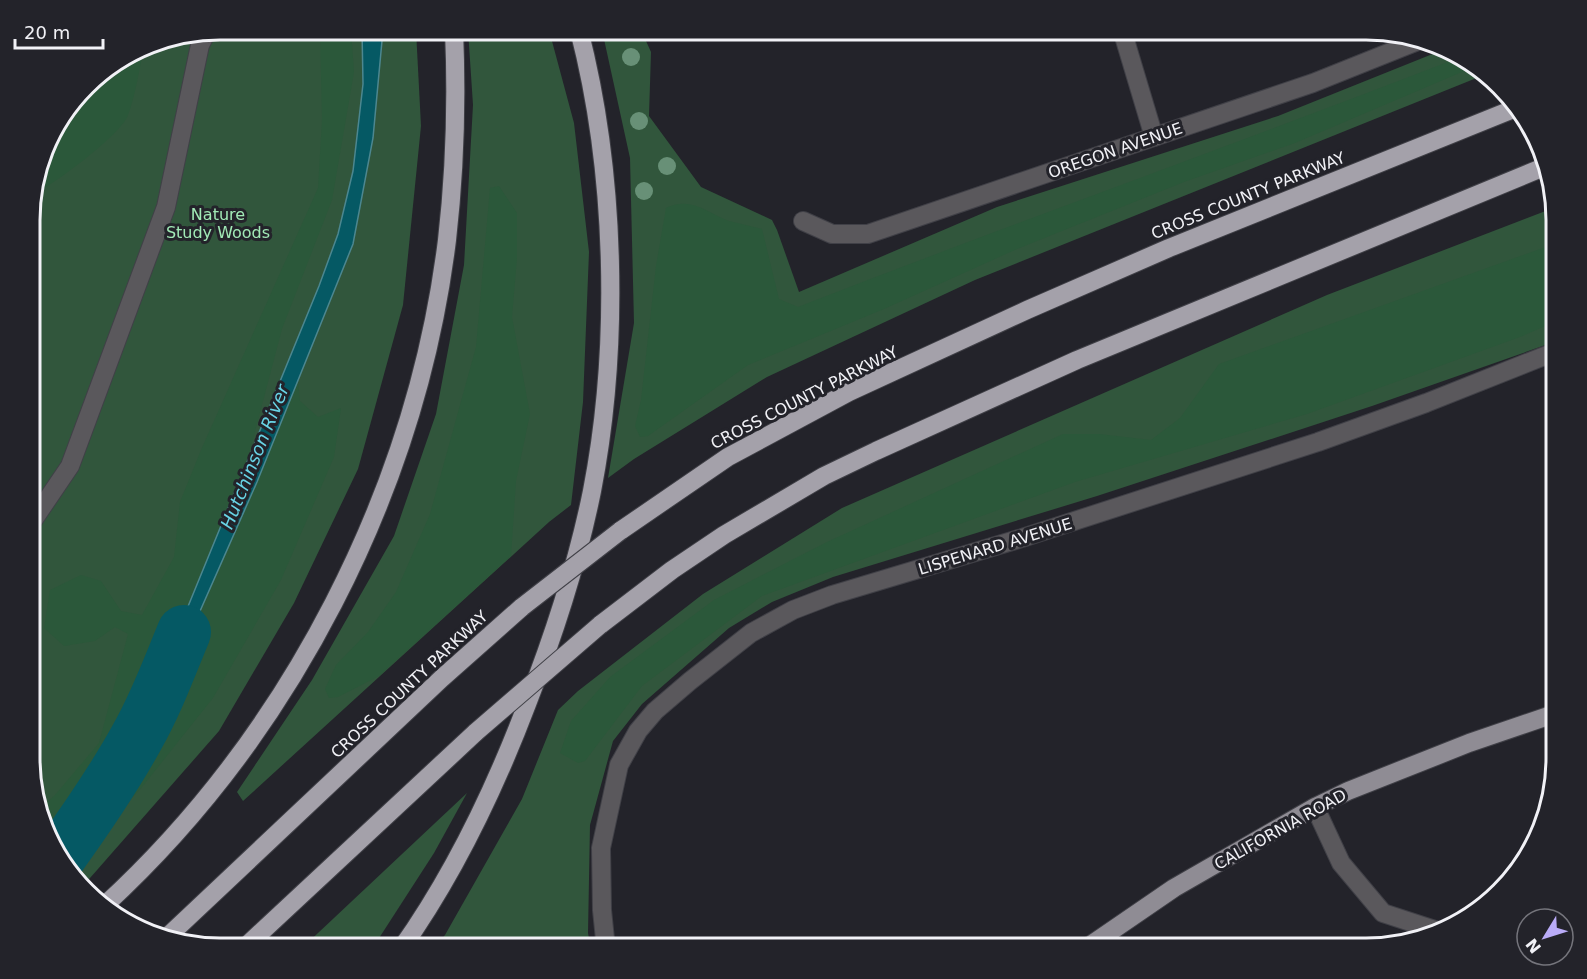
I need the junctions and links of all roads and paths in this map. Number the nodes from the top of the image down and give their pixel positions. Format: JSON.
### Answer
{"nodes":[{"id":1,"x":454,"y":41,"type":"edge"},
{"id":2,"x":581,"y":41,"type":"edge"},
{"id":3,"x":1125,"y":41,"type":"edge"},
{"id":4,"x":202,"y":42,"type":"edge"},
{"id":5,"x":1408,"y":45,"type":"edge"},
{"id":6,"x":1509,"y":111,"type":"edge"},
{"id":7,"x":1154,"y":137,"type":"junction"},
{"id":8,"x":1539,"y":169,"type":"edge"},
{"id":9,"x":803,"y":221,"type":"dead end"},
{"id":10,"x":1546,"y":355,"type":"edge"},
{"id":11,"x":41,"y":509,"type":"edge"},
{"id":12,"x":1546,"y":717,"type":"edge"},
{"id":13,"x":1315,"y":807,"type":"junction"},
{"id":14,"x":110,"y":900,"type":"edge"},
{"id":15,"x":1427,"y":928,"type":"edge"},
{"id":16,"x":173,"y":932,"type":"edge"},
{"id":17,"x":255,"y":938,"type":"edge"},
{"id":18,"x":408,"y":938,"type":"edge"},
{"id":19,"x":605,"y":938,"type":"edge"},
{"id":20,"x":1101,"y":938,"type":"edge"}],
"edges":[{"from":1,"to":14,"type":"highway"},
{"from":2,"to":18,"type":"highway"},
{"from":3,"to":7,"type":"street"},
{"from":4,"to":11,"type":"street"},
{"from":5,"to":7,"type":"street","name":"OREGON AVENUE"},
{"from":6,"to":16,"type":"highway","name":"CROSS COUNTY PARKWAY","bridge":true},
{"from":7,"to":9,"type":"street","name":"OREGON AVENUE"},
{"from":8,"to":17,"type":"highway","bridge":true},
{"from":10,"to":19,"type":"street","name":"LISPENARD AVENUE"},
{"from":12,"to":13,"type":"main road","name":"CALIFORNIA ROAD"},
{"from":13,"to":15,"type":"street"},
{"from":13,"to":20,"type":"main road","name":"CALIFORNIA ROAD"}]}
